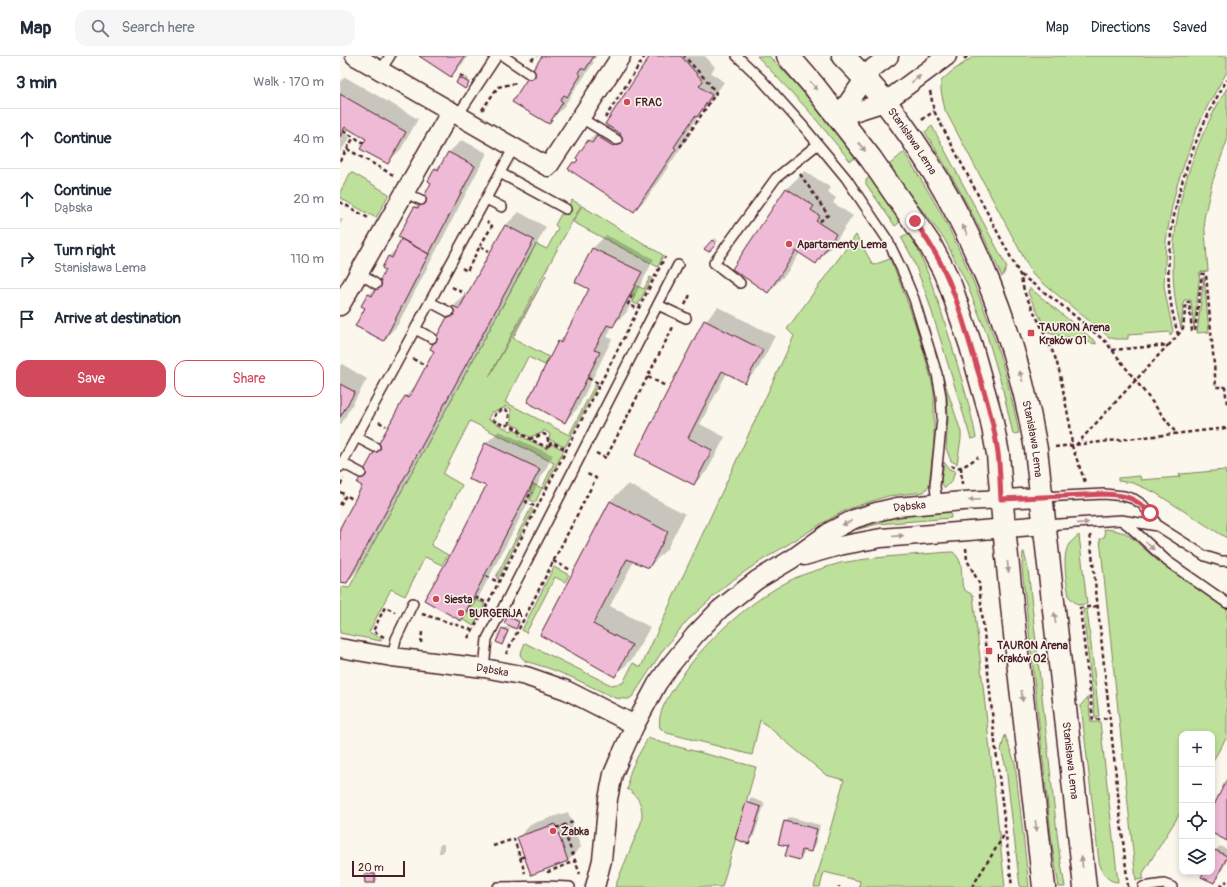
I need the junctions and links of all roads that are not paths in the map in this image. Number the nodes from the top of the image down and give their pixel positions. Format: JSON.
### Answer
{"nodes":[{"id":1,"x":355,"y":56,"type":"edge"},
{"id":2,"x":620,"y":56,"type":"edge"},
{"id":3,"x":737,"y":56,"type":"edge"},
{"id":4,"x":788,"y":56,"type":"edge"},
{"id":5,"x":843,"y":56,"type":"edge"},
{"id":6,"x":889,"y":56,"type":"edge"},
{"id":7,"x":946,"y":56,"type":"edge"},
{"id":8,"x":496,"y":57,"type":"edge"},
{"id":9,"x":385,"y":63,"type":"edge"},
{"id":10,"x":530,"y":74,"type":"dead end"},
{"id":11,"x":864,"y":78,"type":"junction"},
{"id":12,"x":885,"y":102,"type":"junction"},
{"id":13,"x":454,"y":113,"type":"junction"},
{"id":14,"x":838,"y":117,"type":"junction"},
{"id":15,"x":581,"y":118,"type":"junction"},
{"id":16,"x":617,"y":140,"type":"dead end"},
{"id":17,"x":818,"y":144,"type":"junction"},
{"id":18,"x":514,"y":147,"type":"junction"},
{"id":19,"x":500,"y":173,"type":"junction"},
{"id":20,"x":403,"y":186,"type":"junction"},
{"id":21,"x":486,"y":199,"type":"junction"},
{"id":22,"x":421,"y":200,"type":"dead end"},
{"id":23,"x":502,"y":207,"type":"dead end"},
{"id":24,"x":566,"y":209,"type":"dead end"},
{"id":25,"x":678,"y":265,"type":"dead end"},
{"id":26,"x":359,"y":273,"type":"junction"},
{"id":27,"x":740,"y":283,"type":"dead end"},
{"id":28,"x":376,"y":284,"type":"dead end"},
{"id":29,"x":430,"y":302,"type":"junction"},
{"id":30,"x":658,"y":305,"type":"junction"},
{"id":31,"x":340,"y":306,"type":"edge"},
{"id":32,"x":449,"y":312,"type":"dead end"},
{"id":33,"x":683,"y":317,"type":"road end"},
{"id":34,"x":415,"y":329,"type":"junction"},
{"id":35,"x":432,"y":338,"type":"dead end"},
{"id":36,"x":356,"y":437,"type":"junction"},
{"id":37,"x":375,"y":447,"type":"dead end"},
{"id":38,"x":341,"y":465,"type":"edge"},
{"id":39,"x":361,"y":473,"type":"dead end"},
{"id":40,"x":1041,"y":497,"type":"junction"},
{"id":41,"x":1001,"y":499,"type":"junction"},
{"id":42,"x":937,"y":503,"type":"junction"},
{"id":43,"x":1121,"y":520,"type":"junction"},
{"id":44,"x":1045,"y":525,"type":"junction"},
{"id":45,"x":1158,"y":526,"type":"junction"},
{"id":46,"x":1004,"y":528,"type":"junction"},
{"id":47,"x":792,"y":559,"type":"junction"},
{"id":48,"x":1227,"y":561,"type":"edge"},
{"id":49,"x":413,"y":603,"type":"dead end"},
{"id":50,"x":1227,"y":603,"type":"edge"},
{"id":51,"x":340,"y":648,"type":"edge"},
{"id":52,"x":392,"y":657,"type":"junction"},
{"id":53,"x":484,"y":668,"type":"junction"},
{"id":54,"x":635,"y":725,"type":"junction"},
{"id":55,"x":588,"y":882,"type":"edge"},
{"id":56,"x":530,"y":886,"type":"edge"},
{"id":57,"x":498,"y":887,"type":"edge"},
{"id":58,"x":570,"y":887,"type":"edge"},
{"id":59,"x":1044,"y":887,"type":"edge"},
{"id":60,"x":1085,"y":887,"type":"edge"},
{"id":61,"x":1143,"y":887,"type":"edge"},
{"id":62,"x":1172,"y":887,"type":"edge"}],
"edges":[{"from":1,"to":9,"type":"street"},
{"from":2,"to":15,"type":"street"},
{"from":3,"to":17,"type":"lane"},
{"from":4,"to":14,"type":"main road","one_way":true},
{"from":5,"to":11,"type":"main road","name":"Stanisława Lema"},
{"from":6,"to":11,"type":"street"},
{"from":12,"to":7,"type":"street","one_way":true},
{"from":8,"to":10,"type":"lane"},
{"from":8,"to":13,"type":"lane"},
{"from":9,"to":13,"type":"street"},
{"from":11,"to":12,"type":"main road","name":"Stanisława Lema"},
{"from":11,"to":14,"type":"street"},
{"from":12,"to":14,"type":"street"},
{"from":40,"to":12,"type":"main road","name":"Stanisława Lema","one_way":true},
{"from":13,"to":18,"type":"street"},
{"from":13,"to":20,"type":"street"},
{"from":14,"to":41,"type":"main road","one_way":true},
{"from":15,"to":16,"type":"lane"},
{"from":15,"to":18,"type":"street"},
{"from":17,"to":27,"type":"lane"},
{"from":17,"to":42,"type":"lane"},
{"from":18,"to":19,"type":"lane"},
{"from":19,"to":21,"type":"lane"},
{"from":19,"to":24,"type":"lane"},
{"from":20,"to":22,"type":"lane"},
{"from":20,"to":26,"type":"street"},
{"from":21,"to":23,"type":"lane"},
{"from":21,"to":29,"type":"lane"},
{"from":25,"to":30,"type":"lane"},
{"from":26,"to":28,"type":"lane"},
{"from":26,"to":31,"type":"street"},
{"from":29,"to":32,"type":"lane"},
{"from":29,"to":34,"type":"lane"},
{"from":30,"to":33,"type":"lane"},
{"from":30,"to":53,"type":"lane"},
{"from":34,"to":35,"type":"lane"},
{"from":34,"to":36,"type":"lane"},
{"from":36,"to":37,"type":"lane"},
{"from":36,"to":38,"type":"lane"},
{"from":38,"to":39,"type":"lane"},
{"from":40,"to":41,"type":"street","name":"Dąbska"},
{"from":40,"to":44,"type":"main road","name":"Stanisława Lema"},
{"from":40,"to":45,"type":"lane"},
{"from":41,"to":42,"type":"street","name":"Dąbska","one_way":true},
{"from":41,"to":46,"type":"main road"},
{"from":42,"to":47,"type":"street","name":"Dąbska","one_way":true},
{"from":44,"to":43,"type":"lane","one_way":true},
{"from":43,"to":45,"type":"lane"},
{"from":43,"to":50,"type":"lane","one_way":true},
{"from":44,"to":46,"type":"street","name":"Dąbska"},
{"from":60,"to":44,"type":"main road","name":"Stanisława Lema","one_way":true},
{"from":45,"to":48,"type":"lane"},
{"from":47,"to":46,"type":"street","name":"Dąbska","one_way":true},
{"from":46,"to":59,"type":"main road","one_way":true},
{"from":47,"to":54,"type":"street","name":"Dąbska"},
{"from":49,"to":52,"type":"lane"},
{"from":51,"to":52,"type":"street","name":"Dąbska"},
{"from":52,"to":53,"type":"street","name":"Dąbska"},
{"from":53,"to":54,"type":"street","name":"Dąbska"},
{"from":54,"to":55,"type":"street","name":"Dąbska"},
{"from":56,"to":57,"type":"lane"},
{"from":56,"to":58,"type":"lane"},
{"from":61,"to":62,"type":"lane"}]}
